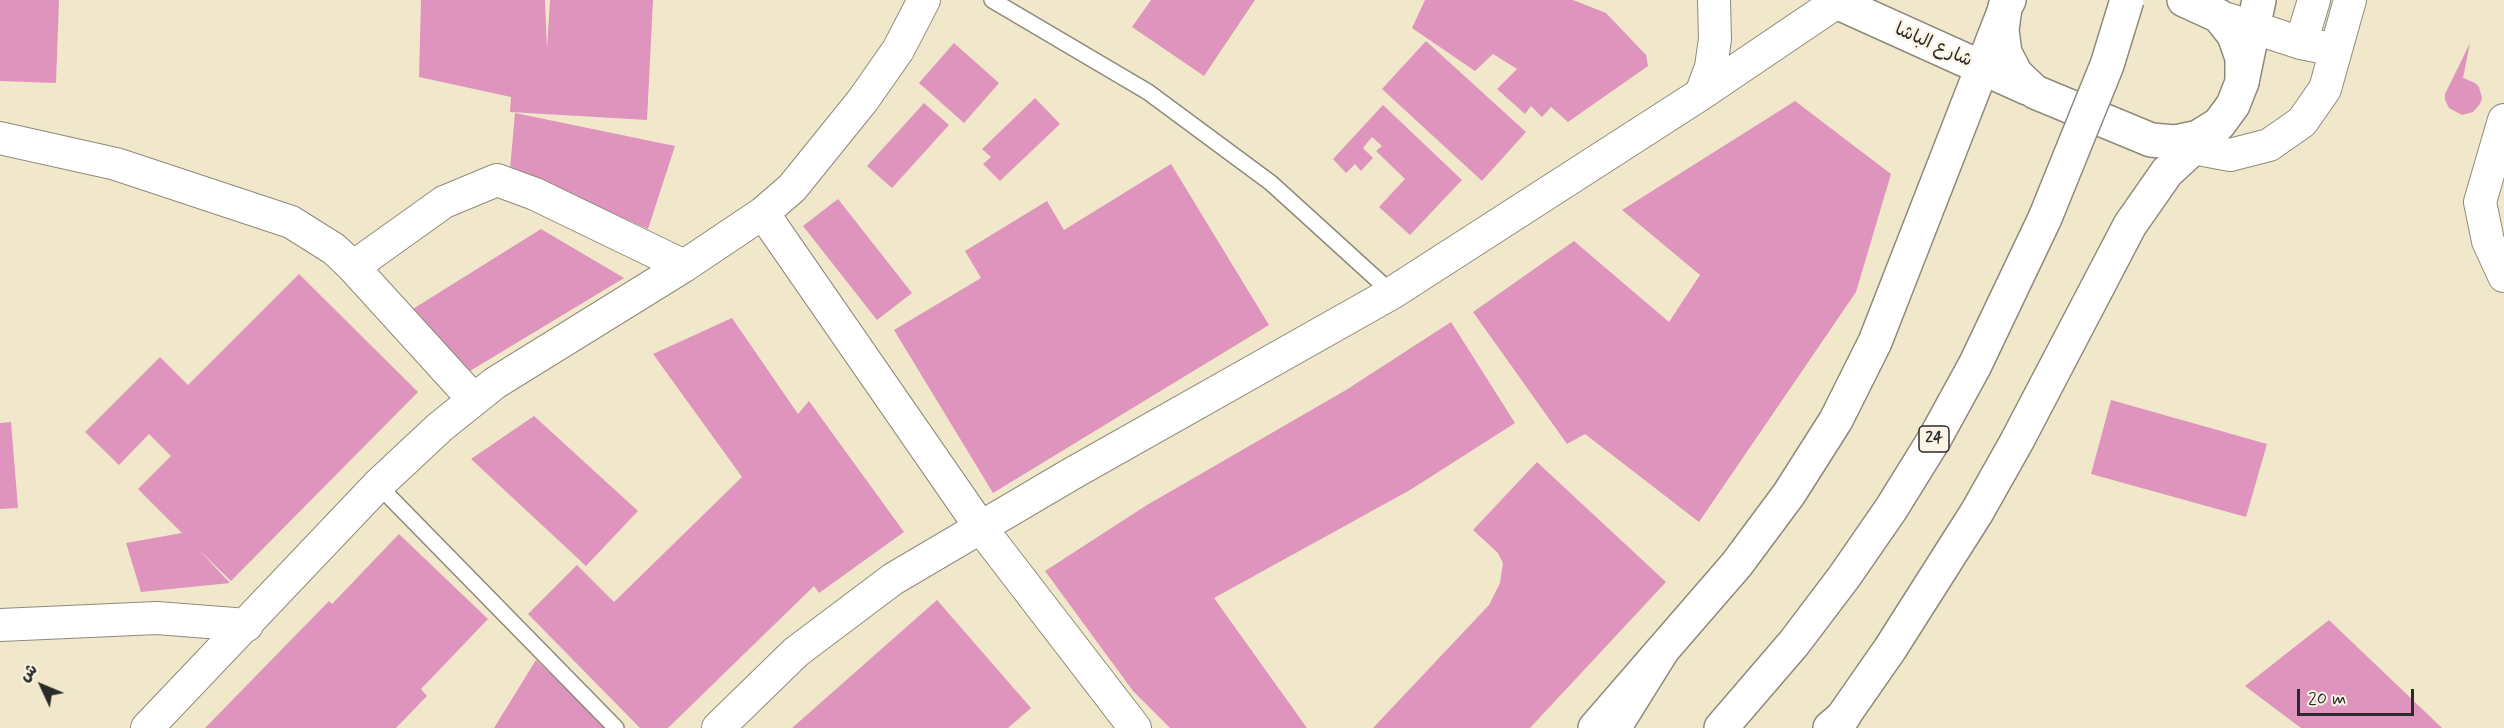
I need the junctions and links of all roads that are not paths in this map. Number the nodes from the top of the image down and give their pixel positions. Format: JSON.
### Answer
{"nodes":[{"id":1,"x":924,"y":0,"type":"edge"},
{"id":2,"x":992,"y":0,"type":"edge"},
{"id":3,"x":1714,"y":0,"type":"edge"},
{"id":4,"x":2127,"y":0,"type":"edge"},
{"id":5,"x":2184,"y":0,"type":"edge"},
{"id":6,"x":2314,"y":0,"type":"edge"},
{"id":7,"x":2350,"y":0,"type":"edge"},
{"id":8,"x":1835,"y":1,"type":"edge"},
{"id":9,"x":2007,"y":4,"type":"edge"},
{"id":10,"x":2256,"y":14,"type":"edge"},
{"id":11,"x":2219,"y":16,"type":"junction"},
{"id":12,"x":2301,"y":43,"type":"junction"},
{"id":13,"x":2336,"y":50,"type":"junction"},
{"id":14,"x":1982,"y":68,"type":"junction"},
{"id":15,"x":2242,"y":82,"type":"junction"},
{"id":16,"x":2035,"y":92,"type":"junction"},
{"id":17,"x":1701,"y":94,"type":"junction"},
{"id":18,"x":2504,"y":120,"type":"edge"},
{"id":19,"x":2219,"y":124,"type":"junction"},
{"id":20,"x":0,"y":138,"type":"edge"},
{"id":21,"x":2151,"y":140,"type":"junction"},
{"id":22,"x":2193,"y":148,"type":"junction"},
{"id":23,"x":763,"y":213,"type":"junction"},
{"id":24,"x":684,"y":266,"type":"junction"},
{"id":25,"x":353,"y":267,"type":"junction"},
{"id":26,"x":2504,"y":276,"type":"edge"},
{"id":27,"x":1392,"y":293,"type":"junction"},
{"id":28,"x":474,"y":400,"type":"junction"},
{"id":29,"x":378,"y":485,"type":"junction"},
{"id":30,"x":981,"y":528,"type":"junction"},
{"id":31,"x":0,"y":625,"type":"edge"},
{"id":32,"x":247,"y":625,"type":"junction"},
{"id":33,"x":1794,"y":643,"type":"junction"},
{"id":34,"x":1662,"y":651,"type":"junction"},
{"id":35,"x":1837,"y":724,"type":"edge"},
{"id":36,"x":147,"y":728,"type":"edge"},
{"id":37,"x":615,"y":728,"type":"edge"},
{"id":38,"x":717,"y":728,"type":"edge"},
{"id":39,"x":1135,"y":728,"type":"edge"},
{"id":40,"x":1595,"y":728,"type":"edge"},
{"id":41,"x":1614,"y":728,"type":"edge"},
{"id":42,"x":1721,"y":728,"type":"edge"},
{"id":43,"x":1742,"y":728,"type":"edge"}],
"edges":[{"from":1,"to":23,"type":"street"},
{"from":2,"to":27,"type":"lane"},
{"from":3,"to":17,"type":"street"},
{"from":4,"to":33,"type":"main road","number":"24","bridge":true},
{"from":5,"to":11,"type":"main road"},
{"from":6,"to":12,"type":"street"},
{"from":7,"to":13,"type":"street"},
{"from":8,"to":14,"type":"main road","name":"شارع الباشا"},
{"from":8,"to":17,"type":"street"},
{"from":9,"to":14,"type":"main road"},
{"from":9,"to":16,"type":"main road"},
{"from":10,"to":11,"type":"street"},
{"from":10,"to":12,"type":"street"},
{"from":10,"to":15,"type":"main road"},
{"from":11,"to":15,"type":"main road"},
{"from":12,"to":13,"type":"street"},
{"from":13,"to":22,"type":"street"},
{"from":14,"to":16,"type":"main road","name":"شارع الباشا"},
{"from":14,"to":34,"type":"main road"},
{"from":15,"to":19,"type":"main road"},
{"from":16,"to":21,"type":"main road","name":"شارع الباشا"},
{"from":17,"to":27,"type":"street"},
{"from":18,"to":26,"type":"street"},
{"from":19,"to":21,"type":"main road"},
{"from":19,"to":22,"type":"main road"},
{"from":20,"to":25,"type":"street"},
{"from":21,"to":22,"type":"street"},
{"from":22,"to":35,"type":"main road"},
{"from":23,"to":24,"type":"street"},
{"from":23,"to":30,"type":"street"},
{"from":24,"to":25,"type":"street"},
{"from":24,"to":28,"type":"street"},
{"from":25,"to":28,"type":"street"},
{"from":27,"to":30,"type":"street"},
{"from":28,"to":29,"type":"street"},
{"from":29,"to":32,"type":"street"},
{"from":29,"to":37,"type":"lane"},
{"from":30,"to":38,"type":"street"},
{"from":30,"to":39,"type":"street"},
{"from":31,"to":32,"type":"street"},
{"from":32,"to":36,"type":"street"},
{"from":33,"to":42,"type":"main road","number":"24"},
{"from":33,"to":43,"type":"main road","number":"24"},
{"from":34,"to":40,"type":"main road"},
{"from":34,"to":41,"type":"main road"}]}
